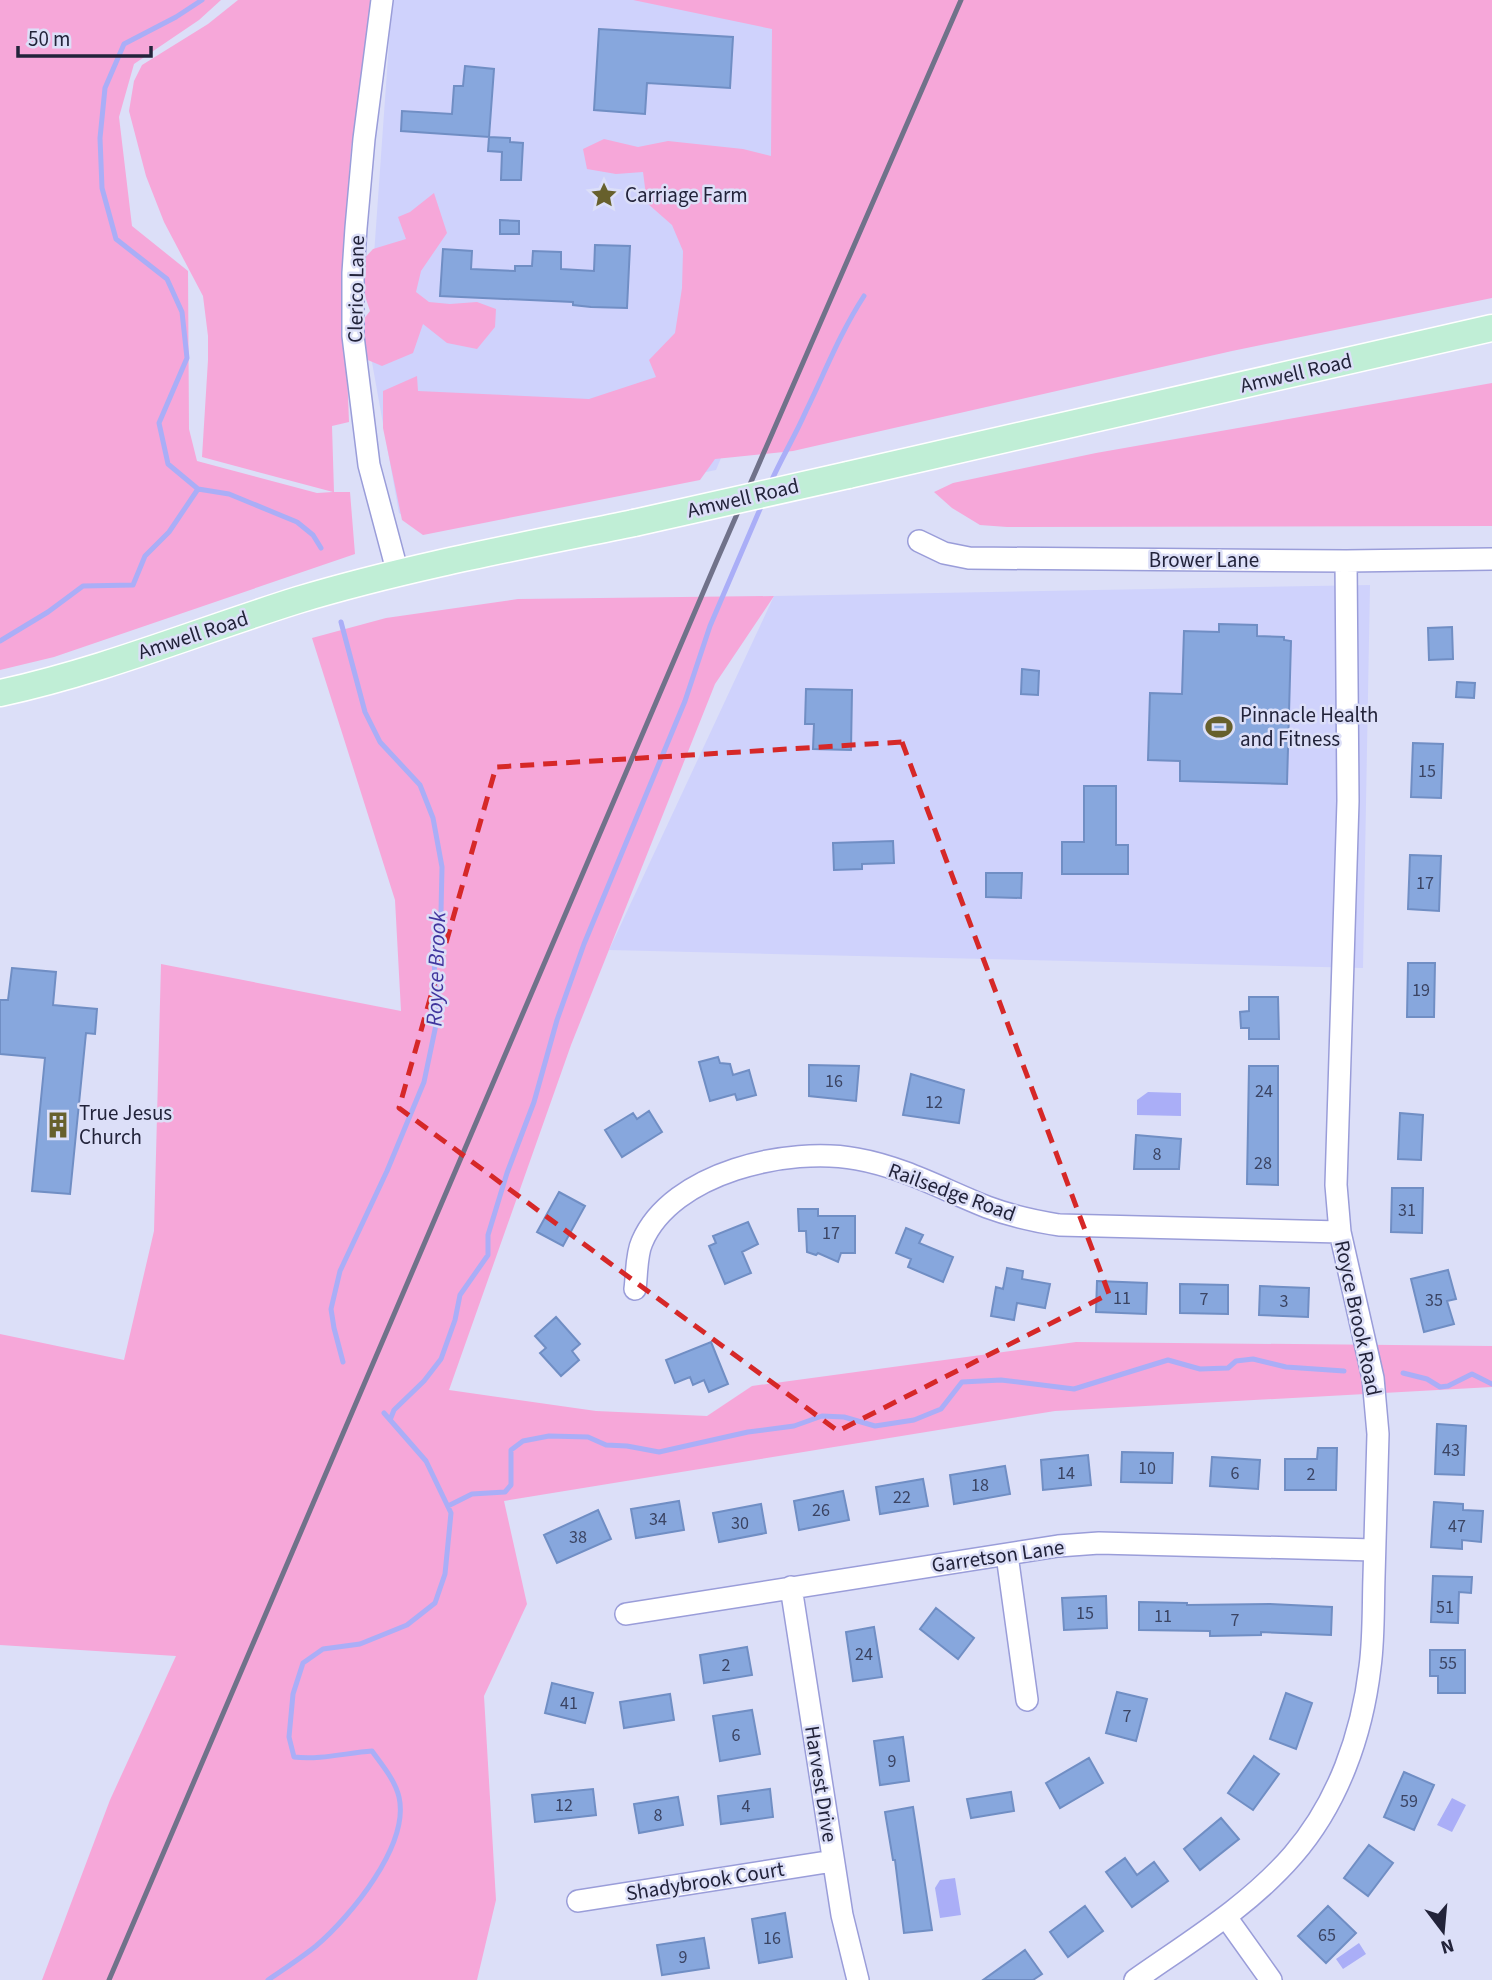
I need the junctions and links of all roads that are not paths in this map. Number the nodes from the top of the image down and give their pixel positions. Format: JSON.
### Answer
{"nodes":[{"id":1,"x":382,"y":0,"type":"edge"},
{"id":2,"x":1492,"y":328,"type":"edge"},
{"id":3,"x":919,"y":541,"type":"dead end"},
{"id":4,"x":1492,"y":559,"type":"edge"},
{"id":5,"x":1346,"y":561,"type":"junction"},
{"id":6,"x":398,"y":574,"type":"junction"},
{"id":7,"x":0,"y":692,"type":"edge"},
{"id":8,"x":1340,"y":1232,"type":"junction"},
{"id":9,"x":635,"y":1289,"type":"dead end"},
{"id":10,"x":1374,"y":1550,"type":"junction"},
{"id":11,"x":1007,"y":1555,"type":"junction"},
{"id":12,"x":791,"y":1587,"type":"junction"},
{"id":13,"x":626,"y":1614,"type":"dead end"},
{"id":14,"x":1027,"y":1700,"type":"dead end"},
{"id":15,"x":833,"y":1861,"type":"junction"},
{"id":16,"x":578,"y":1901,"type":"dead end"},
{"id":17,"x":1226,"y":1917,"type":"junction"},
{"id":18,"x":858,"y":1980,"type":"edge"},
{"id":19,"x":1135,"y":1980,"type":"edge"},
{"id":20,"x":1271,"y":1980,"type":"edge"}],
"edges":[{"from":1,"to":6,"type":"street","name":"Clerico Lane"},
{"from":2,"to":6,"type":"main road","name":"Amwell Road","bridge":true},
{"from":3,"to":5,"type":"street","name":"Brower Lane"},
{"from":4,"to":5,"type":"street","name":"Brower Lane"},
{"from":5,"to":8,"type":"street","name":"Royce Brook Road"},
{"from":6,"to":7,"type":"main road","name":"Amwell Road"},
{"from":8,"to":9,"type":"street","name":"Railsedge Road"},
{"from":8,"to":10,"type":"street","name":"Royce Brook Road"},
{"from":10,"to":11,"type":"street","name":"Garretson Lane"},
{"from":10,"to":17,"type":"street","name":"Royce Brook Road"},
{"from":11,"to":12,"type":"street","name":"Garretson Lane"},
{"from":11,"to":14,"type":"street"},
{"from":12,"to":13,"type":"street","name":"Garretson Lane"},
{"from":12,"to":15,"type":"street","name":"Harvest Drive"},
{"from":15,"to":16,"type":"street","name":"Shadybrook Court"},
{"from":15,"to":18,"type":"street","name":"Harvest Drive"},
{"from":17,"to":19,"type":"street","name":"Royce Brook Road"},
{"from":17,"to":20,"type":"street"}]}
